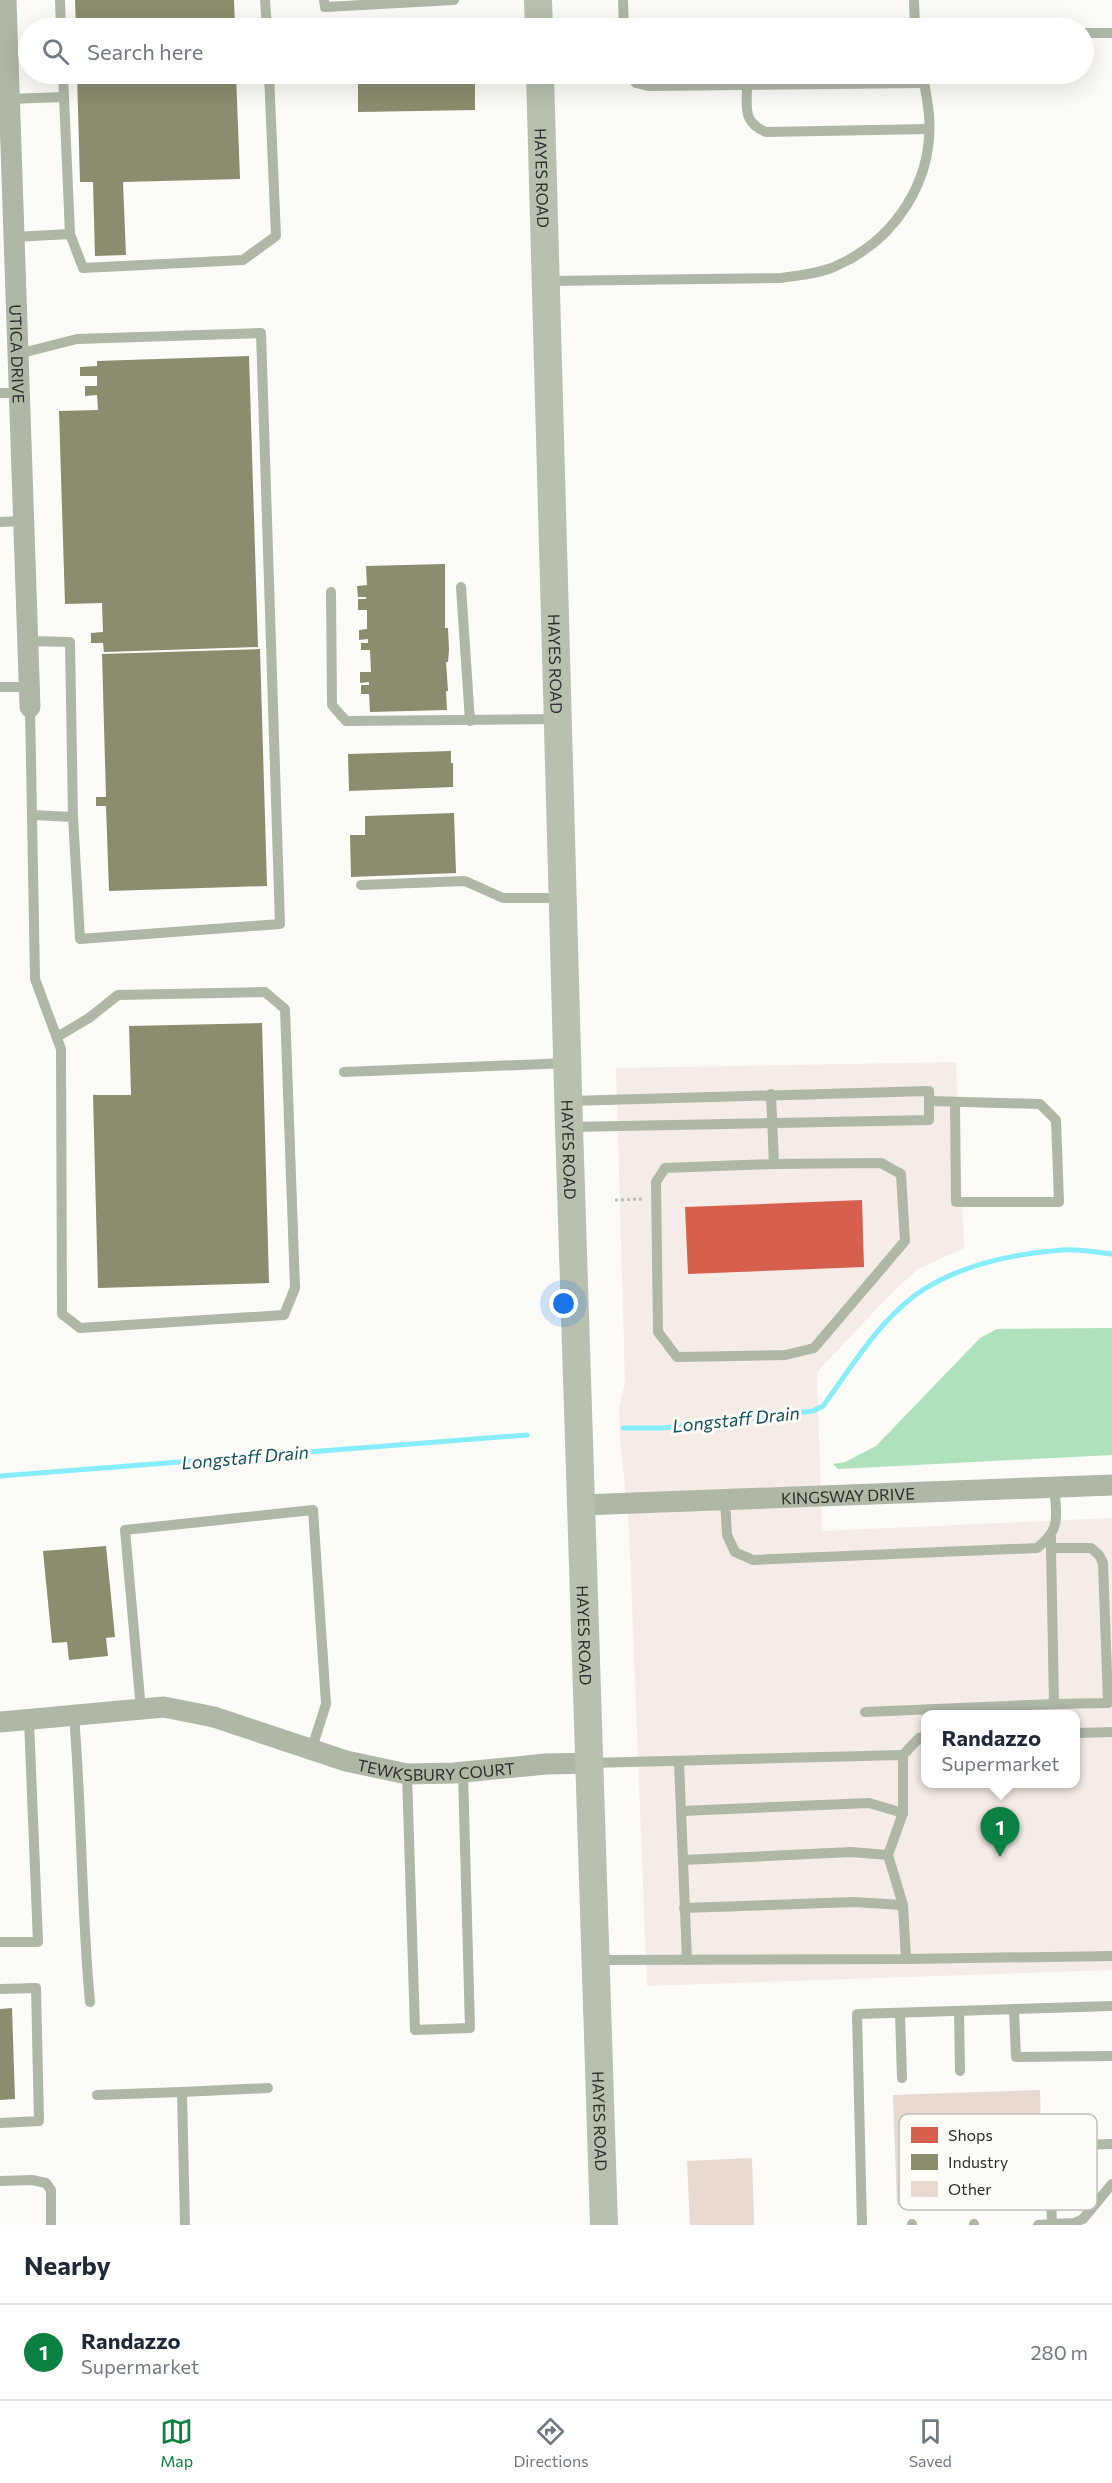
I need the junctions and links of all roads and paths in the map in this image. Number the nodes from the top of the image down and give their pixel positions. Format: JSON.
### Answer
{"nodes":[{"id":1,"x":6,"y":0,"type":"edge"},
{"id":2,"x":60,"y":0,"type":"edge"},
{"id":3,"x":265,"y":0,"type":"edge"},
{"id":4,"x":324,"y":0,"type":"edge"},
{"id":5,"x":454,"y":0,"type":"edge"},
{"id":6,"x":538,"y":0,"type":"edge"},
{"id":7,"x":623,"y":0,"type":"edge"},
{"id":8,"x":914,"y":0,"type":"edge"},
{"id":9,"x":61,"y":18,"type":"edge"},
{"id":10,"x":266,"y":18,"type":"edge"},
{"id":11,"x":539,"y":18,"type":"edge"},
{"id":12,"x":624,"y":18,"type":"edge"},
{"id":13,"x":915,"y":18,"type":"edge"},
{"id":14,"x":1094,"y":33,"type":"edge"},
{"id":15,"x":1112,"y":33,"type":"edge"},
{"id":16,"x":63,"y":84,"type":"edge"},
{"id":17,"x":269,"y":84,"type":"edge"},
{"id":18,"x":540,"y":84,"type":"edge"},
{"id":19,"x":640,"y":84,"type":"edge"},
{"id":20,"x":772,"y":84,"type":"edge"},
{"id":21,"x":924,"y":84,"type":"edge"},
{"id":22,"x":747,"y":85,"type":"junction"},
{"id":23,"x":64,"y":97,"type":"junction"},
{"id":24,"x":9,"y":99,"type":"junction"},
{"id":25,"x":928,"y":129,"type":"junction"},
{"id":26,"x":70,"y":234,"type":"junction"},
{"id":27,"x":14,"y":237,"type":"junction"},
{"id":28,"x":546,"y":280,"type":"junction"},
{"id":29,"x":18,"y":354,"type":"junction"},
{"id":30,"x":10,"y":393,"type":"edge"},
{"id":31,"x":24,"y":521,"type":"junction"},
{"id":32,"x":0,"y":522,"type":"edge"},
{"id":33,"x":461,"y":587,"type":"dead end"},
{"id":34,"x":331,"y":591,"type":"dead end"},
{"id":35,"x":28,"y":641,"type":"junction"},
{"id":36,"x":0,"y":687,"type":"edge"},
{"id":37,"x":30,"y":697,"type":"junction"},
{"id":38,"x":559,"y":719,"type":"junction"},
{"id":39,"x":470,"y":721,"type":"junction"},
{"id":40,"x":32,"y":815,"type":"junction"},
{"id":41,"x":73,"y":816,"type":"junction"},
{"id":42,"x":361,"y":885,"type":"dead end"},
{"id":43,"x":562,"y":898,"type":"junction"},
{"id":44,"x":57,"y":1037,"type":"junction"},
{"id":45,"x":568,"y":1063,"type":"junction"},
{"id":46,"x":344,"y":1072,"type":"dead end"},
{"id":47,"x":771,"y":1094,"type":"junction"},
{"id":48,"x":929,"y":1101,"type":"junction"},
{"id":49,"x":955,"y":1102,"type":"junction"},
{"id":50,"x":569,"y":1114,"type":"junction"},
{"id":51,"x":772,"y":1124,"type":"junction"},
{"id":52,"x":774,"y":1164,"type":"junction"},
{"id":53,"x":656,"y":1199,"type":"junction"},
{"id":54,"x":615,"y":1200,"type":"dead end"},
{"id":55,"x":1112,"y":1485,"type":"edge"},
{"id":56,"x":1054,"y":1487,"type":"junction"},
{"id":57,"x":725,"y":1499,"type":"junction"},
{"id":58,"x":582,"y":1505,"type":"junction"},
{"id":59,"x":1051,"y":1543,"type":"junction"},
{"id":60,"x":1054,"y":1704,"type":"junction"},
{"id":61,"x":135,"y":1711,"type":"junction"},
{"id":62,"x":865,"y":1712,"type":"dead end"},
{"id":63,"x":74,"y":1716,"type":"junction"},
{"id":64,"x":29,"y":1720,"type":"junction"},
{"id":65,"x":0,"y":1722,"type":"edge"},
{"id":66,"x":1112,"y":1732,"type":"edge"},
{"id":67,"x":1080,"y":1733,"type":"edge"},
{"id":68,"x":921,"y":1738,"type":"edge"},
{"id":69,"x":312,"y":1748,"type":"junction"},
{"id":70,"x":903,"y":1755,"type":"junction"},
{"id":71,"x":679,"y":1762,"type":"junction"},
{"id":72,"x":590,"y":1763,"type":"junction"},
{"id":73,"x":464,"y":1773,"type":"junction"},
{"id":74,"x":407,"y":1774,"type":"junction"},
{"id":75,"x":681,"y":1811,"type":"junction"},
{"id":76,"x":903,"y":1813,"type":"junction"},
{"id":77,"x":888,"y":1855,"type":"junction"},
{"id":78,"x":683,"y":1860,"type":"junction"},
{"id":79,"x":903,"y":1905,"type":"junction"},
{"id":80,"x":684,"y":1908,"type":"junction"},
{"id":81,"x":0,"y":1942,"type":"edge"},
{"id":82,"x":1112,"y":1956,"type":"edge"},
{"id":83,"x":906,"y":1959,"type":"junction"},
{"id":84,"x":596,"y":1960,"type":"junction"},
{"id":85,"x":687,"y":1960,"type":"junction"},
{"id":86,"x":0,"y":1989,"type":"edge"},
{"id":87,"x":90,"y":2002,"type":"dead end"},
{"id":88,"x":1112,"y":2006,"type":"edge"},
{"id":89,"x":1014,"y":2009,"type":"junction"},
{"id":90,"x":958,"y":2012,"type":"junction"},
{"id":91,"x":900,"y":2013,"type":"junction"},
{"id":92,"x":1112,"y":2056,"type":"edge"},
{"id":93,"x":960,"y":2071,"type":"dead end"},
{"id":94,"x":902,"y":2078,"type":"dead end"},
{"id":95,"x":268,"y":2088,"type":"dead end"},
{"id":96,"x":182,"y":2092,"type":"junction"},
{"id":97,"x":98,"y":2095,"type":"dead end"},
{"id":98,"x":0,"y":2122,"type":"edge"},
{"id":99,"x":1097,"y":2144,"type":"edge"},
{"id":100,"x":1112,"y":2144,"type":"edge"},
{"id":101,"x":0,"y":2181,"type":"edge"},
{"id":102,"x":1112,"y":2184,"type":"edge"},
{"id":103,"x":1097,"y":2202,"type":"edge"},
{"id":104,"x":1090,"y":2210,"type":"edge"},
{"id":105,"x":1052,"y":2224,"type":"edge"},
{"id":106,"x":51,"y":2225,"type":"edge"},
{"id":107,"x":185,"y":2225,"type":"edge"},
{"id":108,"x":604,"y":2225,"type":"edge"},
{"id":109,"x":862,"y":2225,"type":"edge"},
{"id":110,"x":1038,"y":2225,"type":"edge"}],
"edges":[{"from":1,"to":24,"type":"street","name":"UTICA DRIVE"},
{"from":2,"to":9,"type":"lane"},
{"from":3,"to":10,"type":"lane"},
{"from":4,"to":5,"type":"lane"},
{"from":6,"to":11,"type":"main road"},
{"from":7,"to":12,"type":"lane"},
{"from":8,"to":13,"type":"lane"},
{"from":14,"to":15,"type":"lane"},
{"from":16,"to":23,"type":"lane"},
{"from":17,"to":26,"type":"lane"},
{"from":18,"to":28,"type":"main road","name":"HAYES ROAD"},
{"from":19,"to":22,"type":"lane"},
{"from":20,"to":22,"type":"lane"},
{"from":21,"to":25,"type":"lane"},
{"from":22,"to":25,"type":"lane"},
{"from":23,"to":24,"type":"lane"},
{"from":23,"to":26,"type":"lane"},
{"from":24,"to":27,"type":"street","name":"UTICA DRIVE"},
{"from":25,"to":28,"type":"lane"},
{"from":26,"to":27,"type":"lane"},
{"from":27,"to":29,"type":"street","name":"UTICA DRIVE"},
{"from":28,"to":38,"type":"main road","name":"HAYES ROAD"},
{"from":29,"to":30,"type":"street","name":"UTICA DRIVE"},
{"from":29,"to":41,"type":"lane"},
{"from":30,"to":31,"type":"street","name":"UTICA DRIVE"},
{"from":31,"to":32,"type":"lane"},
{"from":31,"to":35,"type":"street","name":"UTICA DRIVE"},
{"from":33,"to":39,"type":"lane"},
{"from":34,"to":39,"type":"lane"},
{"from":35,"to":37,"type":"street","name":"UTICA DRIVE"},
{"from":35,"to":41,"type":"lane"},
{"from":36,"to":37,"type":"lane"},
{"from":37,"to":40,"type":"lane"},
{"from":38,"to":39,"type":"lane"},
{"from":38,"to":43,"type":"main road","name":"HAYES ROAD"},
{"from":40,"to":41,"type":"lane"},
{"from":40,"to":44,"type":"lane"},
{"from":42,"to":43,"type":"lane"},
{"from":43,"to":45,"type":"main road","name":"HAYES ROAD"},
{"from":44,"to":44,"type":"lane"},
{"from":45,"to":46,"type":"lane"},
{"from":45,"to":50,"type":"main road","name":"HAYES ROAD"},
{"from":47,"to":48,"type":"lane"},
{"from":47,"to":50,"type":"lane"},
{"from":47,"to":51,"type":"lane"},
{"from":48,"to":49,"type":"lane"},
{"from":48,"to":51,"type":"lane"},
{"from":49,"to":49,"type":"lane"},
{"from":50,"to":51,"type":"lane"},
{"from":50,"to":58,"type":"main road","name":"HAYES ROAD"},
{"from":51,"to":52,"type":"lane"},
{"from":52,"to":53,"type":"lane"},
{"from":52,"to":53,"type":"lane"},
{"from":53,"to":54,"type":"path"},
{"from":55,"to":56,"type":"street","name":"KINGSWAY DRIVE"},
{"from":56,"to":57,"type":"street","name":"KINGSWAY DRIVE"},
{"from":56,"to":59,"type":"lane"},
{"from":57,"to":58,"type":"street","name":"KINGSWAY DRIVE"},
{"from":57,"to":59,"type":"lane"},
{"from":58,"to":72,"type":"main road","name":"HAYES ROAD"},
{"from":59,"to":60,"type":"lane"},
{"from":59,"to":60,"type":"lane"},
{"from":60,"to":62,"type":"lane"},
{"from":61,"to":63,"type":"street","name":"TEWKSBURY COURT"},
{"from":61,"to":69,"type":"street","name":"TEWKSBURY COURT"},
{"from":61,"to":69,"type":"lane"},
{"from":63,"to":64,"type":"street","name":"TEWKSBURY COURT"},
{"from":63,"to":87,"type":"lane"},
{"from":64,"to":65,"type":"street","name":"TEWKSBURY COURT"},
{"from":64,"to":81,"type":"lane"},
{"from":66,"to":67,"type":"lane"},
{"from":68,"to":70,"type":"lane"},
{"from":69,"to":74,"type":"street","name":"TEWKSBURY COURT"},
{"from":70,"to":71,"type":"lane"},
{"from":70,"to":76,"type":"lane"},
{"from":71,"to":72,"type":"lane"},
{"from":71,"to":75,"type":"lane"},
{"from":72,"to":73,"type":"street","name":"TEWKSBURY COURT"},
{"from":72,"to":84,"type":"main road","name":"HAYES ROAD"},
{"from":73,"to":74,"type":"street","name":"TEWKSBURY COURT"},
{"from":73,"to":74,"type":"lane"},
{"from":75,"to":76,"type":"lane"},
{"from":75,"to":78,"type":"lane"},
{"from":76,"to":77,"type":"lane"},
{"from":77,"to":78,"type":"lane"},
{"from":77,"to":79,"type":"lane"},
{"from":78,"to":80,"type":"lane"},
{"from":79,"to":80,"type":"lane"},
{"from":79,"to":83,"type":"lane"},
{"from":80,"to":85,"type":"lane"},
{"from":82,"to":83,"type":"lane"},
{"from":83,"to":85,"type":"lane"},
{"from":84,"to":85,"type":"lane"},
{"from":84,"to":108,"type":"main road","name":"HAYES ROAD"},
{"from":86,"to":98,"type":"lane"},
{"from":88,"to":89,"type":"lane"},
{"from":89,"to":90,"type":"lane"},
{"from":89,"to":92,"type":"lane"},
{"from":90,"to":91,"type":"lane"},
{"from":90,"to":93,"type":"lane"},
{"from":91,"to":94,"type":"lane"},
{"from":91,"to":109,"type":"lane"},
{"from":95,"to":96,"type":"lane"},
{"from":96,"to":97,"type":"lane"},
{"from":96,"to":107,"type":"lane"},
{"from":99,"to":100,"type":"lane"},
{"from":101,"to":106,"type":"lane"},
{"from":102,"to":103,"type":"lane"},
{"from":104,"to":105,"type":"lane"},
{"from":105,"to":110,"type":"lane"}]}
